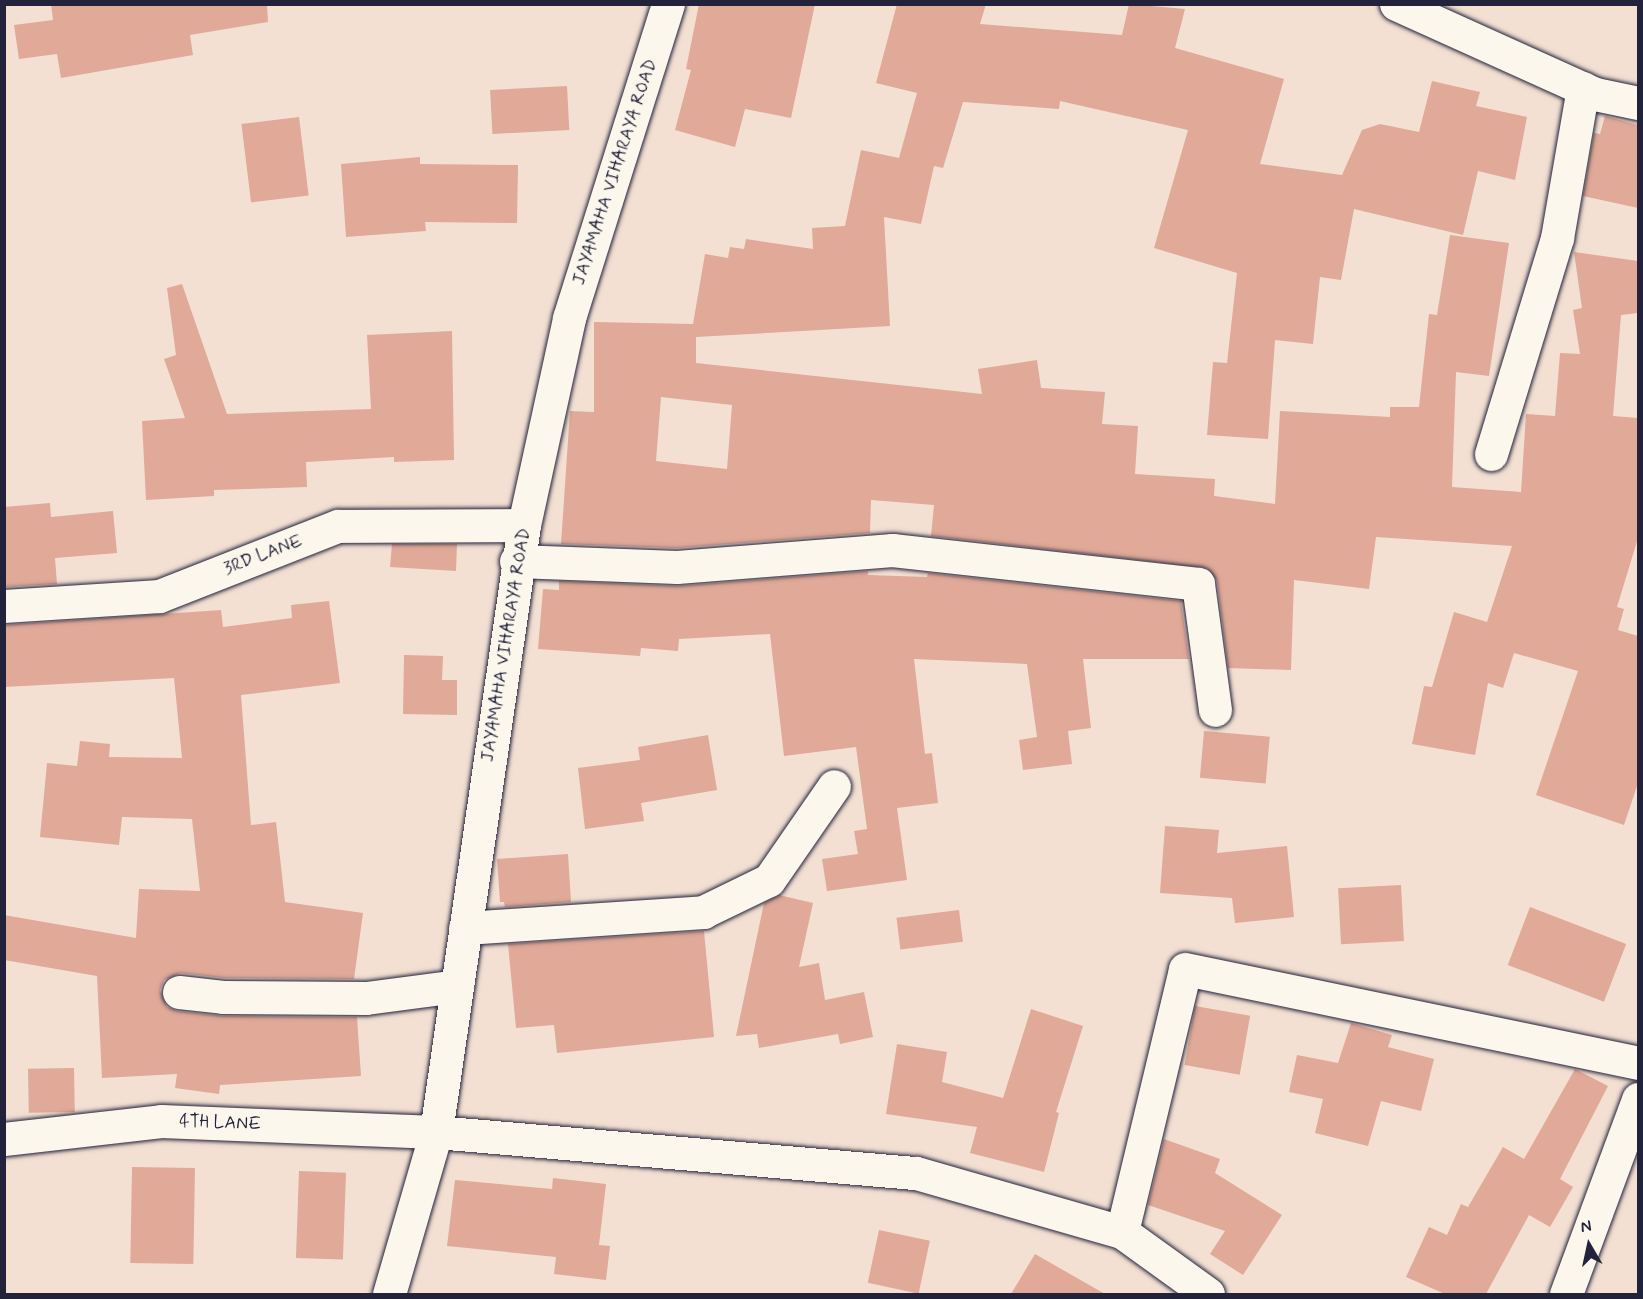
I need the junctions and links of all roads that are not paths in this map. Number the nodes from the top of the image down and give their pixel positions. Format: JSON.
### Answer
{"nodes":[{"id":1,"x":668,"y":4,"type":"edge"},
{"id":2,"x":1396,"y":4,"type":"edge"},
{"id":3,"x":1583,"y":88,"type":"junction"},
{"id":4,"x":1638,"y":103,"type":"edge"},
{"id":5,"x":1491,"y":453,"type":"dead end"},
{"id":6,"x":524,"y":525,"type":"junction"},
{"id":7,"x":516,"y":561,"type":"junction"},
{"id":8,"x":4,"y":606,"type":"edge"},
{"id":9,"x":1215,"y":710,"type":"dead end"},
{"id":10,"x":834,"y":786,"type":"dead end"},
{"id":11,"x":465,"y":928,"type":"junction"},
{"id":12,"x":457,"y":986,"type":"junction"},
{"id":13,"x":179,"y":992,"type":"dead end"},
{"id":14,"x":1638,"y":1063,"type":"edge"},
{"id":15,"x":1638,"y":1099,"type":"edge"},
{"id":16,"x":436,"y":1132,"type":"junction"},
{"id":17,"x":4,"y":1139,"type":"edge"},
{"id":18,"x":1122,"y":1232,"type":"junction"},
{"id":19,"x":389,"y":1294,"type":"edge"},
{"id":20,"x":1208,"y":1294,"type":"edge"},
{"id":21,"x":1566,"y":1294,"type":"edge"}],
"edges":[{"from":1,"to":6,"type":"street","name":"JAYAMAHA VIHARAYA ROAD"},
{"from":2,"to":3,"type":"street"},
{"from":3,"to":4,"type":"street"},
{"from":3,"to":5,"type":"street"},
{"from":6,"to":7,"type":"street","name":"JAYAMAHA VIHARAYA ROAD"},
{"from":6,"to":8,"type":"street","name":"3RD LANE"},
{"from":7,"to":9,"type":"street"},
{"from":7,"to":11,"type":"street","name":"JAYAMAHA VIHARAYA ROAD"},
{"from":10,"to":11,"type":"street"},
{"from":11,"to":12,"type":"street","name":"JAYAMAHA VIHARAYA ROAD"},
{"from":12,"to":13,"type":"street"},
{"from":12,"to":16,"type":"street","name":"JAYAMAHA VIHARAYA ROAD"},
{"from":14,"to":18,"type":"street"},
{"from":15,"to":21,"type":"street"},
{"from":16,"to":17,"type":"street","name":"4TH LANE"},
{"from":16,"to":18,"type":"street","name":"4TH LANE"},
{"from":16,"to":19,"type":"street","name":"JAYAMAHA VIHARAYA ROAD"},
{"from":18,"to":20,"type":"street","name":"4TH LANE"}]}
